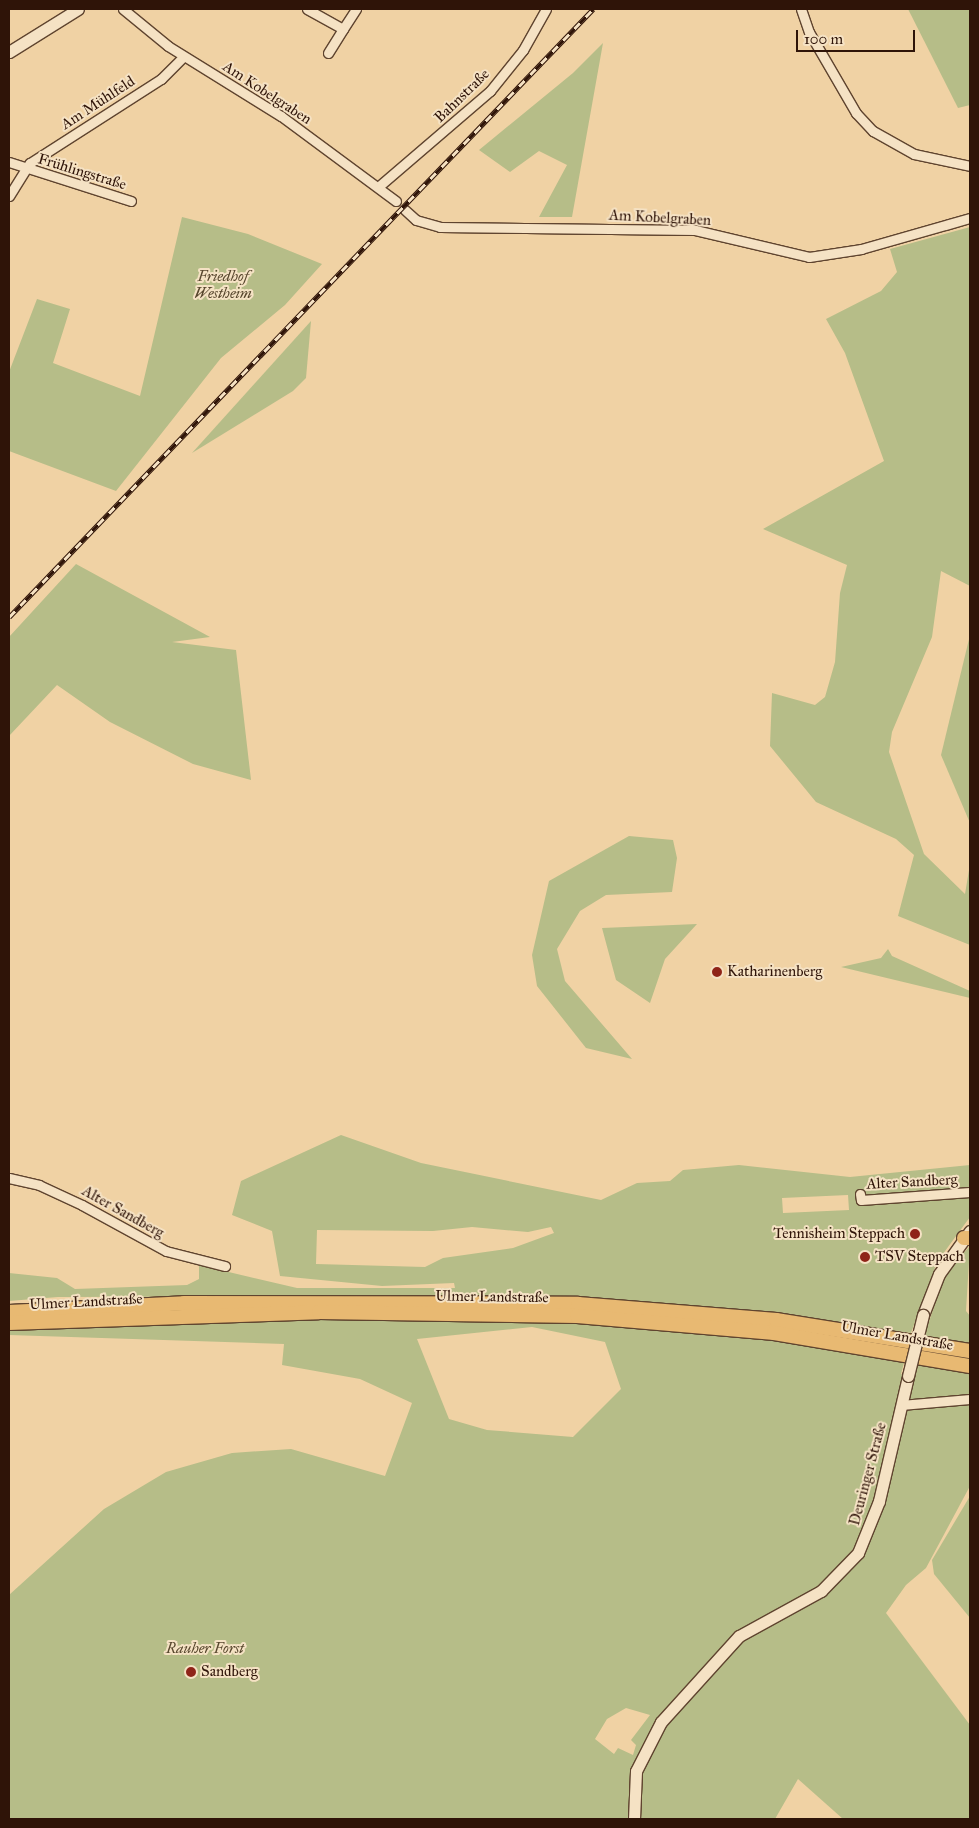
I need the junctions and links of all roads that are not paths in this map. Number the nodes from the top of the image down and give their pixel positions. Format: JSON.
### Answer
{"nodes":[{"id":1,"x":78,"y":9,"type":"edge"},
{"id":2,"x":123,"y":9,"type":"edge"},
{"id":3,"x":307,"y":9,"type":"edge"},
{"id":4,"x":356,"y":9,"type":"edge"},
{"id":5,"x":546,"y":9,"type":"edge"},
{"id":6,"x":801,"y":9,"type":"edge"},
{"id":7,"x":343,"y":29,"type":"junction"},
{"id":8,"x":9,"y":52,"type":"edge"},
{"id":9,"x":328,"y":53,"type":"dead end"},
{"id":10,"x":183,"y":56,"type":"junction"},
{"id":11,"x":9,"y":162,"type":"edge"},
{"id":12,"x":970,"y":166,"type":"edge"},
{"id":13,"x":26,"y":169,"type":"junction"},
{"id":14,"x":378,"y":187,"type":"junction"},
{"id":15,"x":9,"y":196,"type":"edge"},
{"id":16,"x":130,"y":201,"type":"dead end"},
{"id":17,"x":396,"y":201,"type":"dead end"},
{"id":18,"x":405,"y":210,"type":"dead end"},
{"id":19,"x":970,"y":218,"type":"edge"},
{"id":20,"x":9,"y":1178,"type":"edge"},
{"id":21,"x":970,"y":1192,"type":"edge"},
{"id":22,"x":860,"y":1194,"type":"dead end"},
{"id":23,"x":968,"y":1236,"type":"edge"},
{"id":24,"x":225,"y":1266,"type":"dead end"},
{"id":25,"x":9,"y":1312,"type":"edge"},
{"id":26,"x":9,"y":1323,"type":"edge"},
{"id":27,"x":970,"y":1351,"type":"edge"},
{"id":28,"x":970,"y":1366,"type":"edge"},
{"id":29,"x":970,"y":1399,"type":"edge"},
{"id":30,"x":901,"y":1405,"type":"junction"},
{"id":31,"x":634,"y":1819,"type":"edge"}],
"edges":[{"from":1,"to":8,"type":"street"},
{"from":2,"to":10,"type":"street","name":"Am Kobelgraben"},
{"from":3,"to":7,"type":"street"},
{"from":4,"to":7,"type":"street"},
{"from":5,"to":14,"type":"street","name":"Bahnstraße"},
{"from":6,"to":12,"type":"street"},
{"from":7,"to":9,"type":"street"},
{"from":10,"to":13,"type":"street","name":"Am Mühlfeld"},
{"from":10,"to":14,"type":"street","name":"Am Kobelgraben"},
{"from":11,"to":13,"type":"street","name":"Frühlingstraße"},
{"from":13,"to":15,"type":"street","name":"Frühlingstraße"},
{"from":13,"to":16,"type":"street","name":"Frühlingstraße"},
{"from":14,"to":17,"type":"street","name":"Am Kobelgraben"},
{"from":18,"to":19,"type":"street","name":"Am Kobelgraben"},
{"from":20,"to":24,"type":"street","name":"Alter Sandberg"},
{"from":21,"to":22,"type":"street","name":"Alter Sandberg"},
{"from":23,"to":30,"type":"street","name":"Deuringer Straße","bridge":true},
{"from":25,"to":27,"type":"main road","name":"Ulmer Landstraße"},
{"from":26,"to":28,"type":"main road","name":"Ulmer Landstraße"},
{"from":29,"to":30,"type":"street"},
{"from":30,"to":31,"type":"street","name":"Deuringer Straße"}]}
